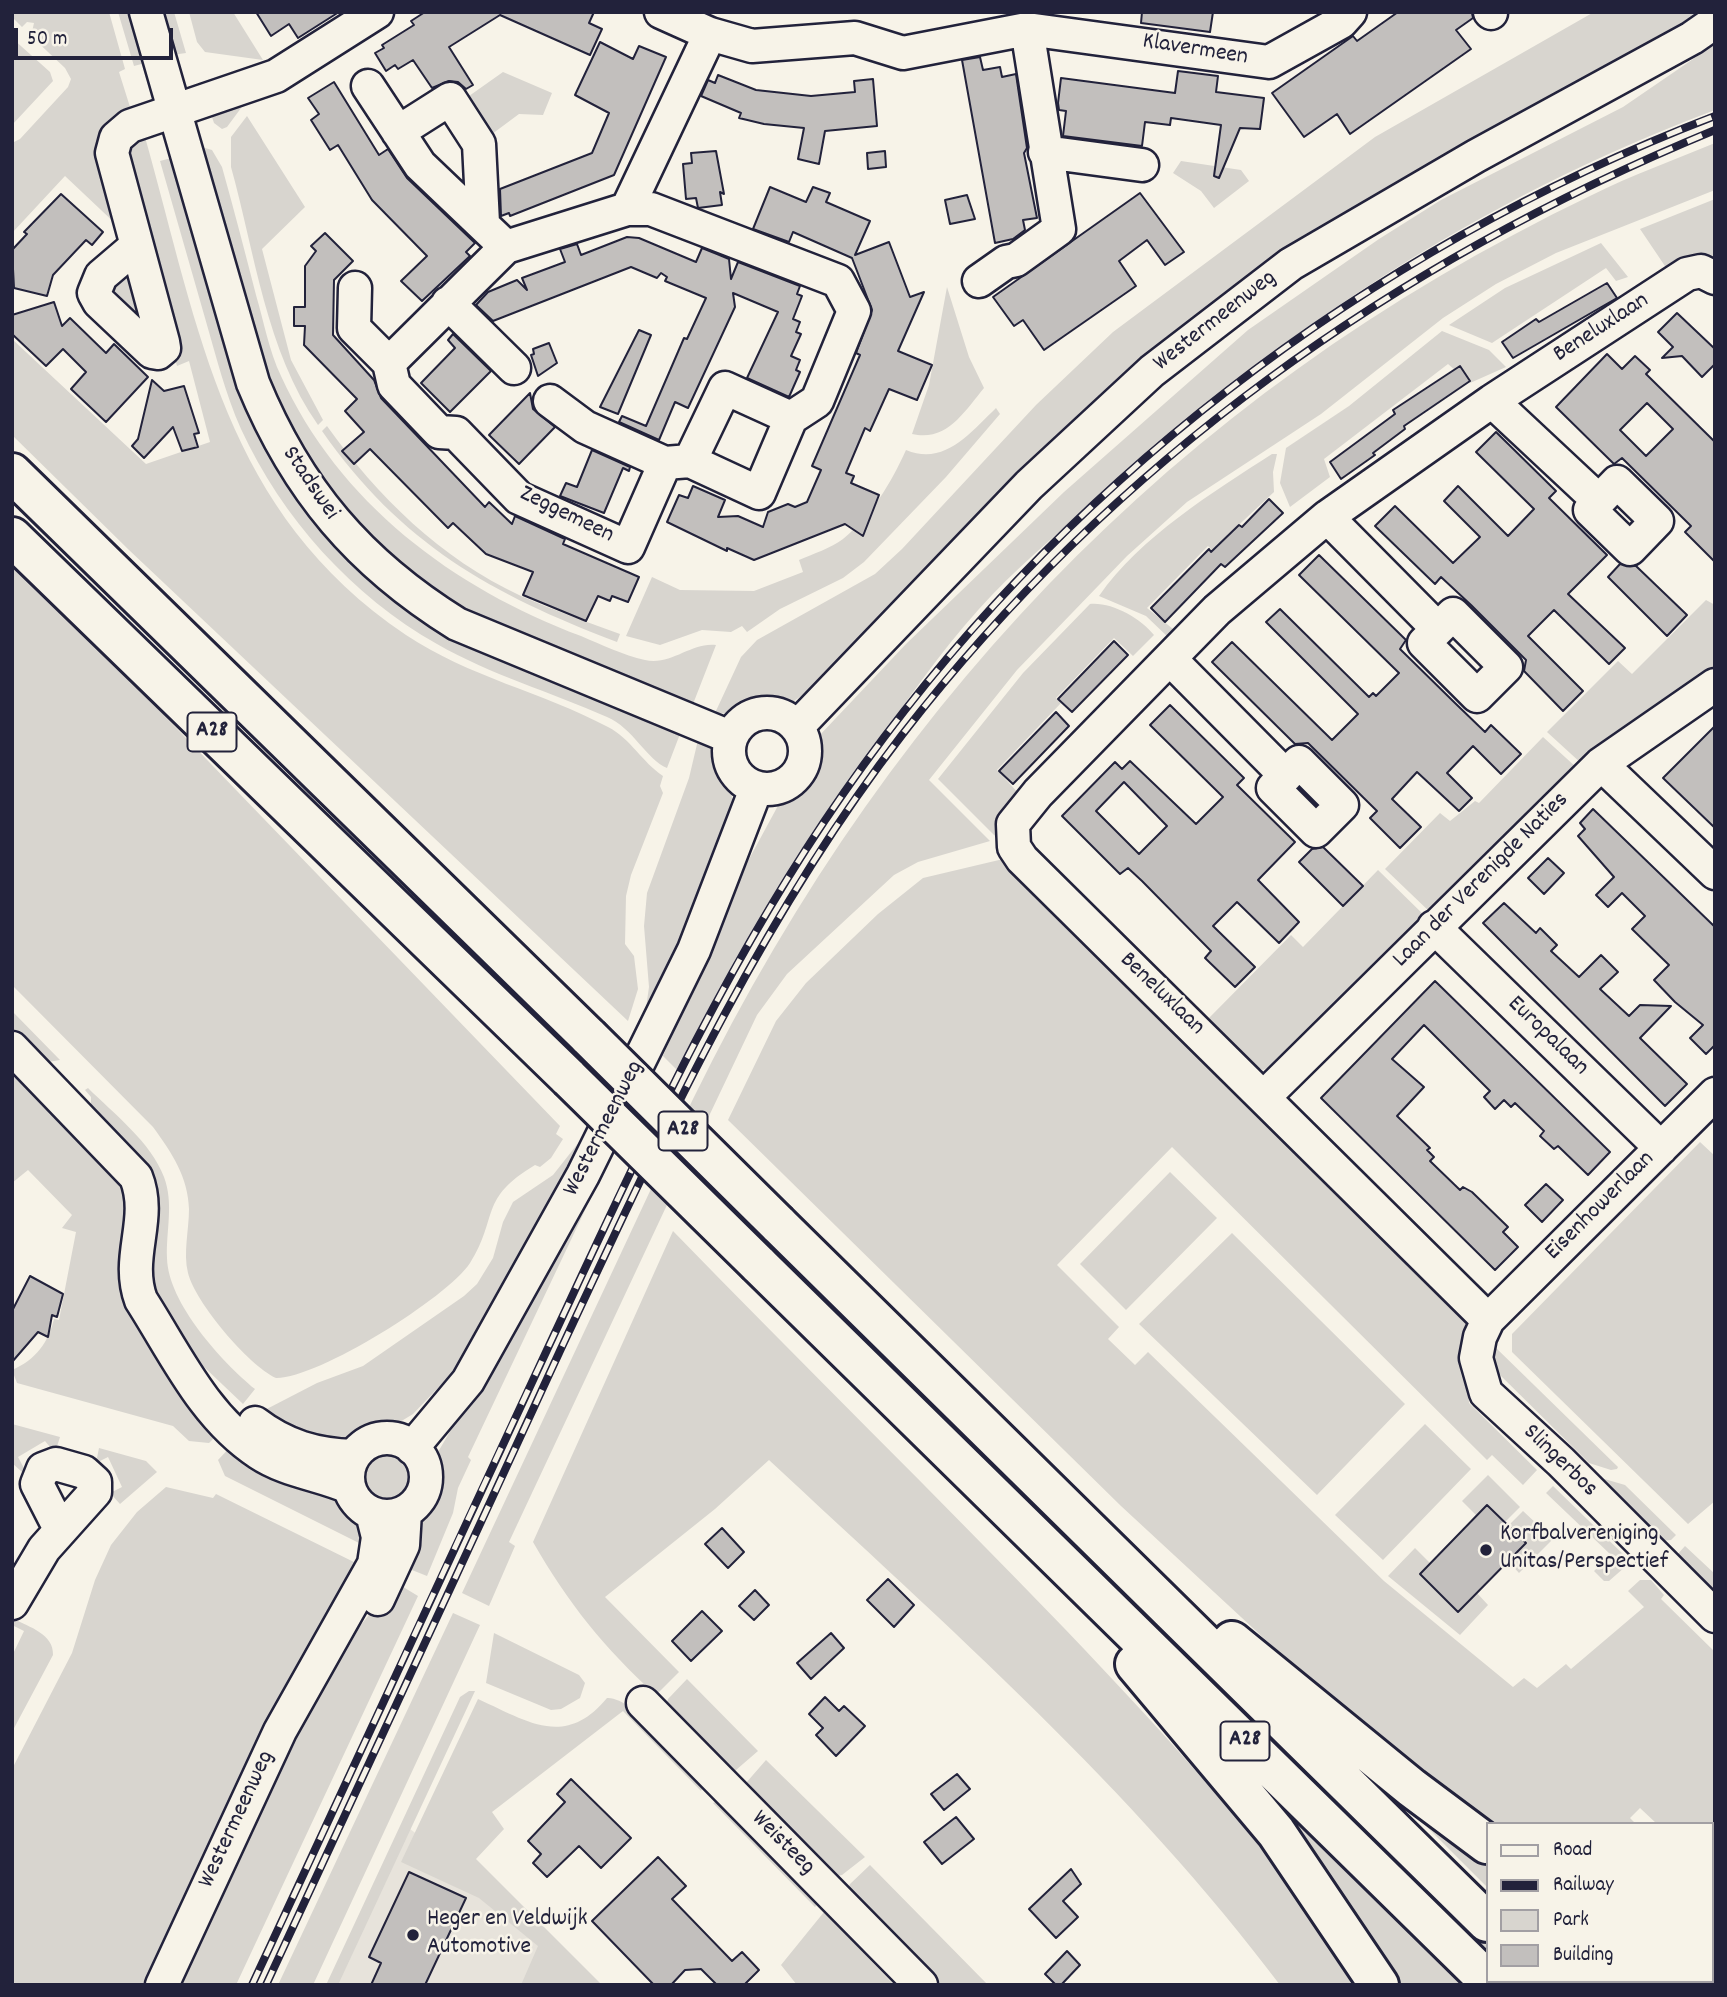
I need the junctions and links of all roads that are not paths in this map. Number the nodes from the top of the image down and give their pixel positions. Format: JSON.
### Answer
{"nodes":[{"id":1,"x":146,"y":12,"type":"edge"},
{"id":2,"x":377,"y":12,"type":"edge"},
{"id":3,"x":661,"y":12,"type":"edge"},
{"id":4,"x":1350,"y":12,"type":"edge"},
{"id":5,"x":1715,"y":22,"type":"edge"},
{"id":6,"x":1078,"y":23,"type":"edge"},
{"id":7,"x":1027,"y":29,"type":"junction"},
{"id":8,"x":710,"y":34,"type":"junction"},
{"id":9,"x":368,"y":86,"type":"dead end"},
{"id":10,"x":173,"y":112,"type":"junction"},
{"id":11,"x":398,"y":132,"type":"junction"},
{"id":12,"x":1045,"y":152,"type":"junction"},
{"id":13,"x":1142,"y":165,"type":"dead end"},
{"id":14,"x":627,"y":209,"type":"junction"},
{"id":15,"x":483,"y":223,"type":"junction"},
{"id":16,"x":135,"y":247,"type":"dead end"},
{"id":17,"x":506,"y":247,"type":"junction"},
{"id":18,"x":1715,"y":278,"type":"edge"},
{"id":19,"x":979,"y":282,"type":"dead end"},
{"id":20,"x":355,"y":288,"type":"dead end"},
{"id":21,"x":449,"y":303,"type":"junction"},
{"id":22,"x":389,"y":362,"type":"junction"},
{"id":23,"x":514,"y":368,"type":"dead end"},
{"id":24,"x":550,"y":401,"type":"dead end"},
{"id":25,"x":1492,"y":401,"type":"junction"},
{"id":26,"x":791,"y":418,"type":"junction"},
{"id":27,"x":678,"y":462,"type":"junction"},
{"id":28,"x":12,"y":473,"type":"edge"},
{"id":29,"x":1599,"y":500,"type":"dead end"},
{"id":30,"x":1327,"y":517,"type":"junction"},
{"id":31,"x":12,"y":537,"type":"edge"},
{"id":32,"x":1438,"y":629,"type":"dead end"},
{"id":33,"x":1170,"y":659,"type":"junction"},
{"id":34,"x":1715,"y":685,"type":"edge"},
{"id":35,"x":797,"y":727,"type":"junction"},
{"id":36,"x":730,"y":737,"type":"junction"},
{"id":37,"x":1601,"y":764,"type":"junction"},
{"id":38,"x":1286,"y":776,"type":"dead end"},
{"id":39,"x":756,"y":789,"type":"junction"},
{"id":40,"x":1715,"y":873,"type":"edge"},
{"id":41,"x":1434,"y":927,"type":"junction"},
{"id":42,"x":12,"y":1048,"type":"edge"},
{"id":43,"x":1715,"y":1094,"type":"edge"},
{"id":44,"x":1265,"y":1096,"type":"junction"},
{"id":45,"x":1661,"y":1148,"type":"junction"},
{"id":46,"x":1488,"y":1320,"type":"junction"},
{"id":47,"x":163,"y":1336,"type":"junction"},
{"id":48,"x":412,"y":1448,"type":"junction"},
{"id":49,"x":354,"y":1456,"type":"junction"},
{"id":50,"x":349,"y":1486,"type":"junction"},
{"id":51,"x":1002,"y":1503,"type":"junction"},
{"id":52,"x":405,"y":1512,"type":"junction"},
{"id":53,"x":372,"y":1513,"type":"junction"},
{"id":54,"x":1079,"y":1521,"type":"junction"},
{"id":55,"x":60,"y":1529,"type":"dead end"},
{"id":56,"x":12,"y":1602,"type":"edge"},
{"id":57,"x":1715,"y":1616,"type":"edge"},
{"id":58,"x":321,"y":1658,"type":"junction"},
{"id":59,"x":643,"y":1703,"type":"dead end"},
{"id":60,"x":1486,"y":1843,"type":"edge"},
{"id":61,"x":1486,"y":1921,"type":"edge"},
{"id":62,"x":1486,"y":1979,"type":"edge"},
{"id":63,"x":162,"y":1985,"type":"edge"},
{"id":64,"x":921,"y":1985,"type":"edge"},
{"id":65,"x":1379,"y":1985,"type":"edge"}],
"edges":[{"from":1,"to":10,"type":"street","name":"Stadswei"},
{"from":2,"to":10,"type":"street"},
{"from":3,"to":8,"type":"street"},
{"from":4,"to":6,"type":"street","name":"Klavermeen"},
{"from":5,"to":35,"type":"street","name":"Westermeenweg"},
{"from":6,"to":7,"type":"street","name":"Klavermeen"},
{"from":7,"to":8,"type":"street","name":"Klavermeen"},
{"from":7,"to":12,"type":"street"},
{"from":8,"to":14,"type":"street"},
{"from":9,"to":11,"type":"street"},
{"from":10,"to":16,"type":"street"},
{"from":10,"to":36,"type":"street","name":"Stadswei"},
{"from":11,"to":15,"type":"street"},
{"from":11,"to":15,"type":"street"},
{"from":12,"to":13,"type":"street"},
{"from":12,"to":19,"type":"street"},
{"from":14,"to":17,"type":"street"},
{"from":14,"to":26,"type":"street"},
{"from":15,"to":17,"type":"street"},
{"from":17,"to":21,"type":"street"},
{"from":18,"to":25,"type":"street","name":"Beneluxlaan"},
{"from":20,"to":22,"type":"street","name":"Zeggemeen"},
{"from":21,"to":22,"type":"street"},
{"from":21,"to":23,"type":"street"},
{"from":22,"to":27,"type":"street","name":"Zeggemeen"},
{"from":24,"to":27,"type":"street"},
{"from":25,"to":29,"type":"street"},
{"from":25,"to":30,"type":"street","name":"Beneluxlaan"},
{"from":26,"to":27,"type":"street","name":"Zeggemeen"},
{"from":26,"to":27,"type":"street"},
{"from":28,"to":54,"type":"highway","number":"A28","bridge":true},
{"from":30,"to":32,"type":"street"},
{"from":30,"to":33,"type":"street","name":"Beneluxlaan"},
{"from":31,"to":51,"type":"highway","number":"A28","bridge":true},
{"from":33,"to":38,"type":"street"},
{"from":33,"to":44,"type":"street","name":"Beneluxlaan"},
{"from":34,"to":37,"type":"street","name":"Laan der Verenigde Naties"},
{"from":35,"to":36,"type":"street"},
{"from":35,"to":39,"type":"street"},
{"from":36,"to":39,"type":"street"},
{"from":37,"to":40,"type":"street"},
{"from":37,"to":41,"type":"street","name":"Laan der Verenigde Naties"},
{"from":39,"to":48,"type":"street","name":"Westermeenweg"},
{"from":41,"to":44,"type":"street","name":"Laan der Verenigde Naties"},
{"from":41,"to":45,"type":"street","name":"Europalaan"},
{"from":42,"to":47,"type":"street"},
{"from":43,"to":45,"type":"street","name":"Eisenhowerlaan"},
{"from":44,"to":46,"type":"street","name":"Beneluxlaan"},
{"from":45,"to":46,"type":"street","name":"Eisenhowerlaan"},
{"from":46,"to":57,"type":"street","name":"Slingerbos"},
{"from":47,"to":49,"type":"street"},
{"from":47,"to":50,"type":"street"},
{"from":48,"to":49,"type":"street"},
{"from":48,"to":52,"type":"street"},
{"from":49,"to":50,"type":"street"},
{"from":50,"to":53,"type":"street"},
{"from":51,"to":62,"type":"highway","number":"A28"},
{"from":51,"to":65,"type":"highway","number":"A28"},
{"from":52,"to":53,"type":"street"},
{"from":52,"to":58,"type":"street","name":"Westermeenweg"},
{"from":53,"to":58,"type":"street","name":"Westermeenweg"},
{"from":54,"to":60,"type":"highway","number":"A28"},
{"from":54,"to":61,"type":"highway","number":"A28"},
{"from":55,"to":56,"type":"street"},
{"from":58,"to":63,"type":"street","name":"Westermeenweg"},
{"from":59,"to":64,"type":"street","name":"Weisteeg"}]}
